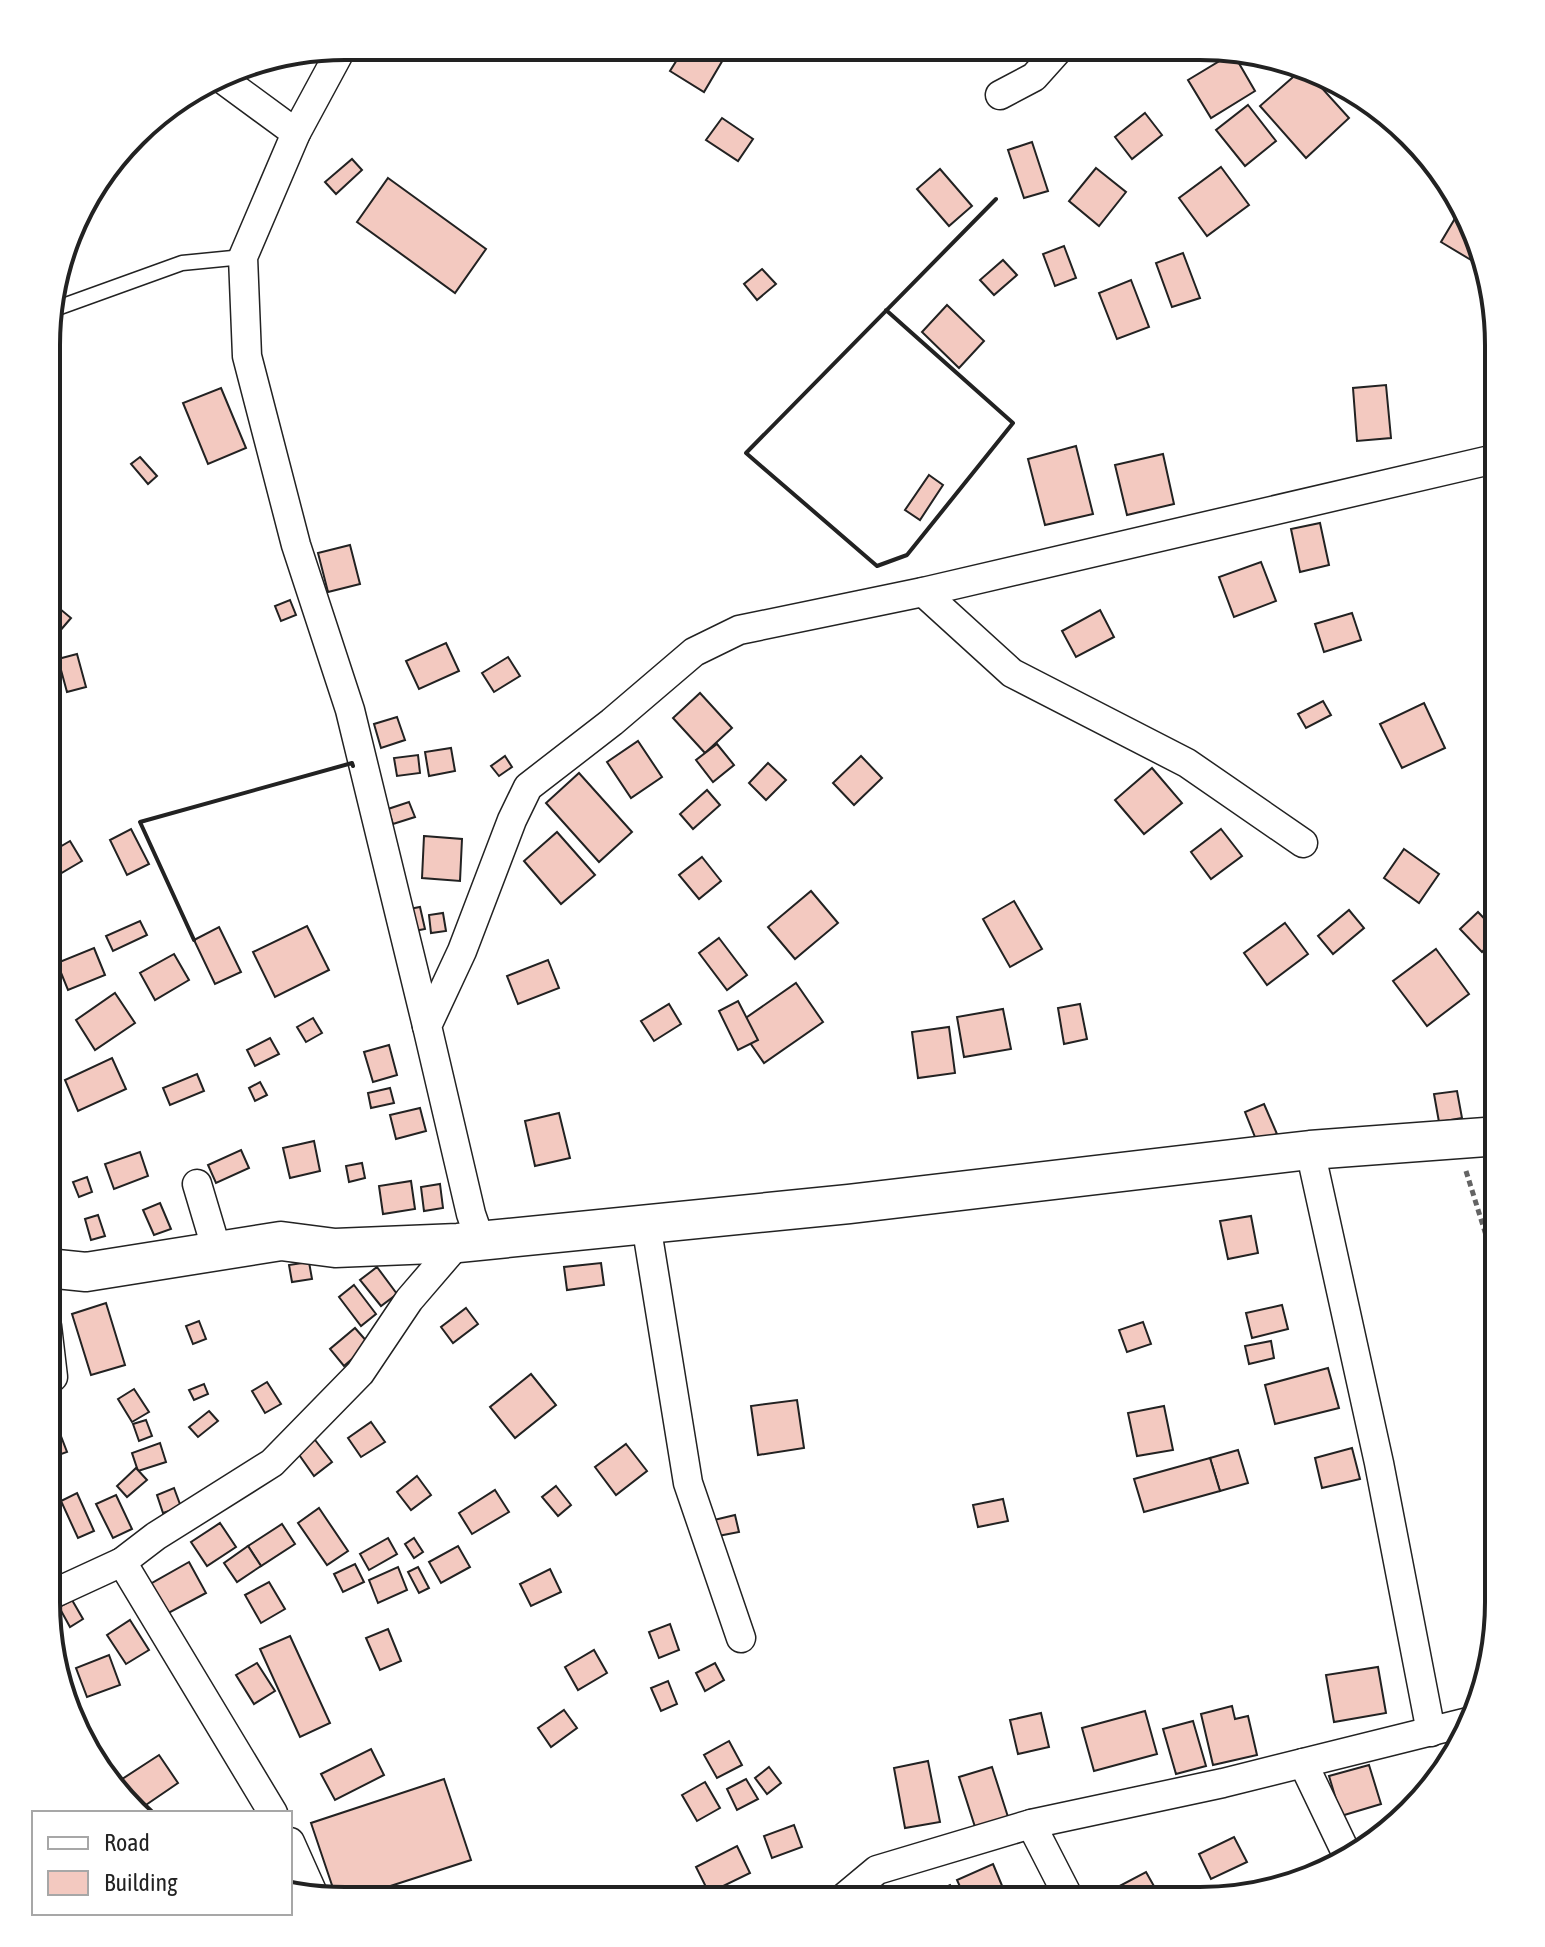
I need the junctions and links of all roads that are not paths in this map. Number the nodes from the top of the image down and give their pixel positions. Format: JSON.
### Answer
{"nodes":[{"id":1,"x":1049,"y":60,"type":"edge"},
{"id":2,"x":335,"y":61,"type":"edge"},
{"id":3,"x":230,"y":85,"type":"edge"},
{"id":4,"x":1000,"y":95,"type":"dead end"},
{"id":5,"x":296,"y":133,"type":"junction"},
{"id":6,"x":243,"y":257,"type":"junction"},
{"id":7,"x":62,"y":306,"type":"edge"},
{"id":8,"x":1485,"y":461,"type":"edge"},
{"id":9,"x":923,"y":592,"type":"junction"},
{"id":10,"x":1303,"y":843,"type":"dead end"},
{"id":11,"x":427,"y":1026,"type":"junction"},
{"id":12,"x":1485,"y":1137,"type":"edge"},
{"id":13,"x":1310,"y":1150,"type":"junction"},
{"id":14,"x":197,"y":1184,"type":"dead end"},
{"id":15,"x":646,"y":1224,"type":"junction"},
{"id":16,"x":469,"y":1242,"type":"junction"},
{"id":17,"x":217,"y":1251,"type":"junction"},
{"id":18,"x":60,"y":1269,"type":"edge"},
{"id":19,"x":122,"y":1562,"type":"junction"},
{"id":20,"x":60,"y":1591,"type":"edge"},
{"id":21,"x":741,"y":1638,"type":"dead end"},
{"id":22,"x":1457,"y":1725,"type":"edge"},
{"id":23,"x":1431,"y":1732,"type":"junction"},
{"id":24,"x":1303,"y":1763,"type":"junction"},
{"id":25,"x":272,"y":1811,"type":"edge"},
{"id":26,"x":1031,"y":1824,"type":"junction"},
{"id":27,"x":292,"y":1846,"type":"edge"},
{"id":28,"x":1344,"y":1848,"type":"edge"},
{"id":29,"x":309,"y":1885,"type":"edge"},
{"id":30,"x":857,"y":1886,"type":"edge"},
{"id":31,"x":1063,"y":1886,"type":"edge"}],
"edges":[{"from":1,"to":4,"type":"street"},
{"from":2,"to":5,"type":"street"},
{"from":3,"to":5,"type":"street"},
{"from":5,"to":6,"type":"street"},
{"from":6,"to":7,"type":"lane"},
{"from":6,"to":11,"type":"street"},
{"from":8,"to":9,"type":"street"},
{"from":9,"to":10,"type":"street"},
{"from":9,"to":11,"type":"street"},
{"from":11,"to":16,"type":"street"},
{"from":12,"to":13,"type":"street"},
{"from":13,"to":15,"type":"street"},
{"from":13,"to":23,"type":"street"},
{"from":14,"to":17,"type":"street"},
{"from":15,"to":16,"type":"street"},
{"from":15,"to":21,"type":"street"},
{"from":16,"to":17,"type":"street"},
{"from":16,"to":19,"type":"street"},
{"from":17,"to":18,"type":"street"},
{"from":19,"to":20,"type":"street"},
{"from":19,"to":25,"type":"street"},
{"from":22,"to":23,"type":"street"},
{"from":23,"to":24,"type":"street"},
{"from":24,"to":26,"type":"street"},
{"from":24,"to":28,"type":"street"},
{"from":26,"to":30,"type":"street"},
{"from":26,"to":31,"type":"street"},
{"from":27,"to":29,"type":"street"}]}
